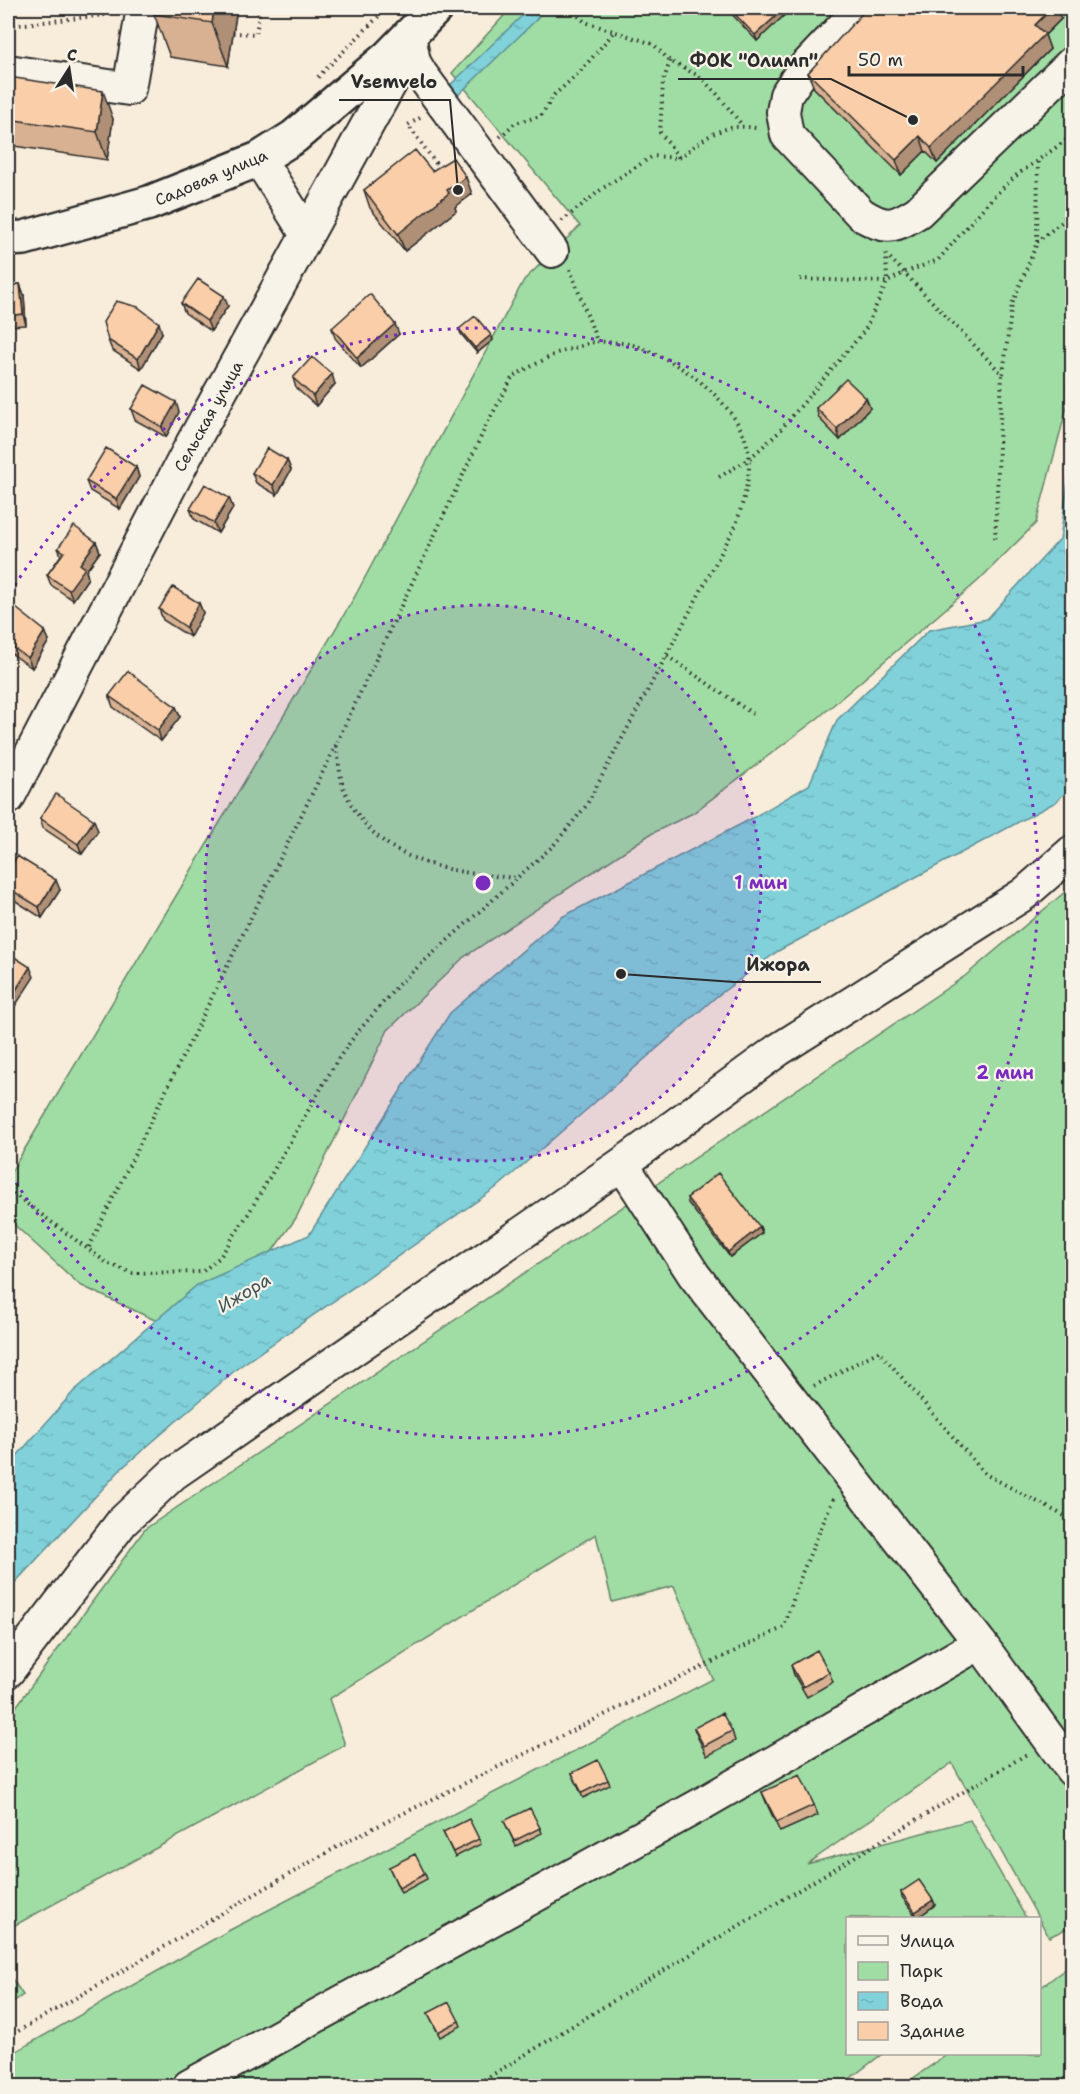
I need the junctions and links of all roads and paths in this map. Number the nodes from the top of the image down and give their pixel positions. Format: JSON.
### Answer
{"nodes":[{"id":1,"x":260,"y":8,"type":"edge"},
{"id":2,"x":387,"y":8,"type":"edge"},
{"id":3,"x":569,"y":8,"type":"edge"},
{"id":4,"x":861,"y":8,"type":"edge"},
{"id":5,"x":142,"y":9,"type":"edge"},
{"id":6,"x":422,"y":17,"type":"edge"},
{"id":7,"x":8,"y":27,"type":"edge"},
{"id":8,"x":615,"y":31,"type":"junction"},
{"id":9,"x":233,"y":33,"type":"dead end"},
{"id":10,"x":670,"y":61,"type":"junction"},
{"id":11,"x":1072,"y":63,"type":"edge"},
{"id":12,"x":8,"y":71,"type":"edge"},
{"id":13,"x":313,"y":82,"type":"dead end"},
{"id":14,"x":428,"y":112,"type":"dead end"},
{"id":15,"x":515,"y":123,"type":"dead end"},
{"id":16,"x":1072,"y":136,"type":"edge"},
{"id":17,"x":679,"y":158,"type":"junction"},
{"id":18,"x":259,"y":159,"type":"junction"},
{"id":19,"x":1038,"y":159,"type":"junction"},
{"id":20,"x":442,"y":172,"type":"edge"},
{"id":21,"x":1072,"y":209,"type":"edge"},
{"id":22,"x":307,"y":235,"type":"junction"},
{"id":23,"x":555,"y":238,"type":"joint"},
{"id":24,"x":8,"y":239,"type":"edge"},
{"id":25,"x":887,"y":240,"type":"junction"},
{"id":26,"x":1036,"y":243,"type":"junction"},
{"id":27,"x":906,"y":272,"type":"junction"},
{"id":28,"x":800,"y":279,"type":"dead end"},
{"id":29,"x":887,"y":282,"type":"junction"},
{"id":30,"x":1002,"y":375,"type":"junction"},
{"id":31,"x":748,"y":459,"type":"junction"},
{"id":32,"x":719,"y":477,"type":"dead end"},
{"id":33,"x":994,"y":541,"type":"dead end"},
{"id":34,"x":667,"y":656,"type":"junction"},
{"id":35,"x":756,"y":716,"type":"dead end"},
{"id":36,"x":336,"y":744,"type":"junction"},
{"id":37,"x":8,"y":798,"type":"edge"},
{"id":38,"x":1072,"y":852,"type":"edge"},
{"id":39,"x":517,"y":878,"type":"junction"},
{"id":40,"x":622,"y":1164,"type":"junction"},
{"id":41,"x":8,"y":1190,"type":"edge"},
{"id":42,"x":88,"y":1250,"type":"junction"},
{"id":43,"x":792,"y":1398,"type":"junction"},
{"id":44,"x":846,"y":1469,"type":"junction"},
{"id":45,"x":1072,"y":1520,"type":"edge"},
{"id":46,"x":980,"y":1642,"type":"junction"},
{"id":47,"x":8,"y":1671,"type":"edge"},
{"id":48,"x":1051,"y":1740,"type":"junction"},
{"id":49,"x":1072,"y":1770,"type":"edge"},
{"id":50,"x":8,"y":2037,"type":"edge"},
{"id":51,"x":189,"y":2086,"type":"edge"},
{"id":52,"x":474,"y":2086,"type":"edge"}],
"edges":[{"from":1,"to":9,"type":"path"},
{"from":2,"to":13,"type":"path"},
{"from":3,"to":8,"type":"path"},
{"from":4,"to":25,"type":"street"},
{"from":5,"to":7,"type":"path"},
{"from":5,"to":12,"type":"street"},
{"from":6,"to":18,"type":"main road","name":"Садовая улица"},
{"from":6,"to":22,"type":"street","name":"Сельская улица"},
{"from":6,"to":23,"type":"street"},
{"from":8,"to":10,"type":"path"},
{"from":8,"to":15,"type":"path"},
{"from":10,"to":17,"type":"path"},
{"from":10,"to":17,"type":"path"},
{"from":11,"to":25,"type":"street"},
{"from":14,"to":20,"type":"path"},
{"from":16,"to":19,"type":"path"},
{"from":17,"to":23,"type":"path"},
{"from":18,"to":22,"type":"street"},
{"from":18,"to":24,"type":"main road","name":"Садовая улица"},
{"from":19,"to":26,"type":"path"},
{"from":19,"to":27,"type":"path"},
{"from":21,"to":26,"type":"path"},
{"from":22,"to":37,"type":"street","name":"Сельская улица"},
{"from":25,"to":27,"type":"path"},
{"from":25,"to":29,"type":"path"},
{"from":26,"to":30,"type":"path"},
{"from":27,"to":29,"type":"path"},
{"from":27,"to":30,"type":"path"},
{"from":28,"to":29,"type":"path"},
{"from":29,"to":31,"type":"path"},
{"from":30,"to":33,"type":"path"},
{"from":31,"to":32,"type":"path"},
{"from":31,"to":34,"type":"path"},
{"from":31,"to":36,"type":"path"},
{"from":34,"to":35,"type":"path"},
{"from":34,"to":39,"type":"path"},
{"from":36,"to":39,"type":"path"},
{"from":36,"to":42,"type":"path"},
{"from":38,"to":40,"type":"street"},
{"from":39,"to":42,"type":"path"},
{"from":40,"to":43,"type":"street"},
{"from":40,"to":47,"type":"street"},
{"from":41,"to":42,"type":"path"},
{"from":43,"to":44,"type":"street"},
{"from":43,"to":45,"type":"path"},
{"from":44,"to":46,"type":"street"},
{"from":44,"to":50,"type":"path"},
{"from":46,"to":48,"type":"street"},
{"from":46,"to":51,"type":"street"},
{"from":48,"to":49,"type":"street"},
{"from":48,"to":52,"type":"path"}]}
